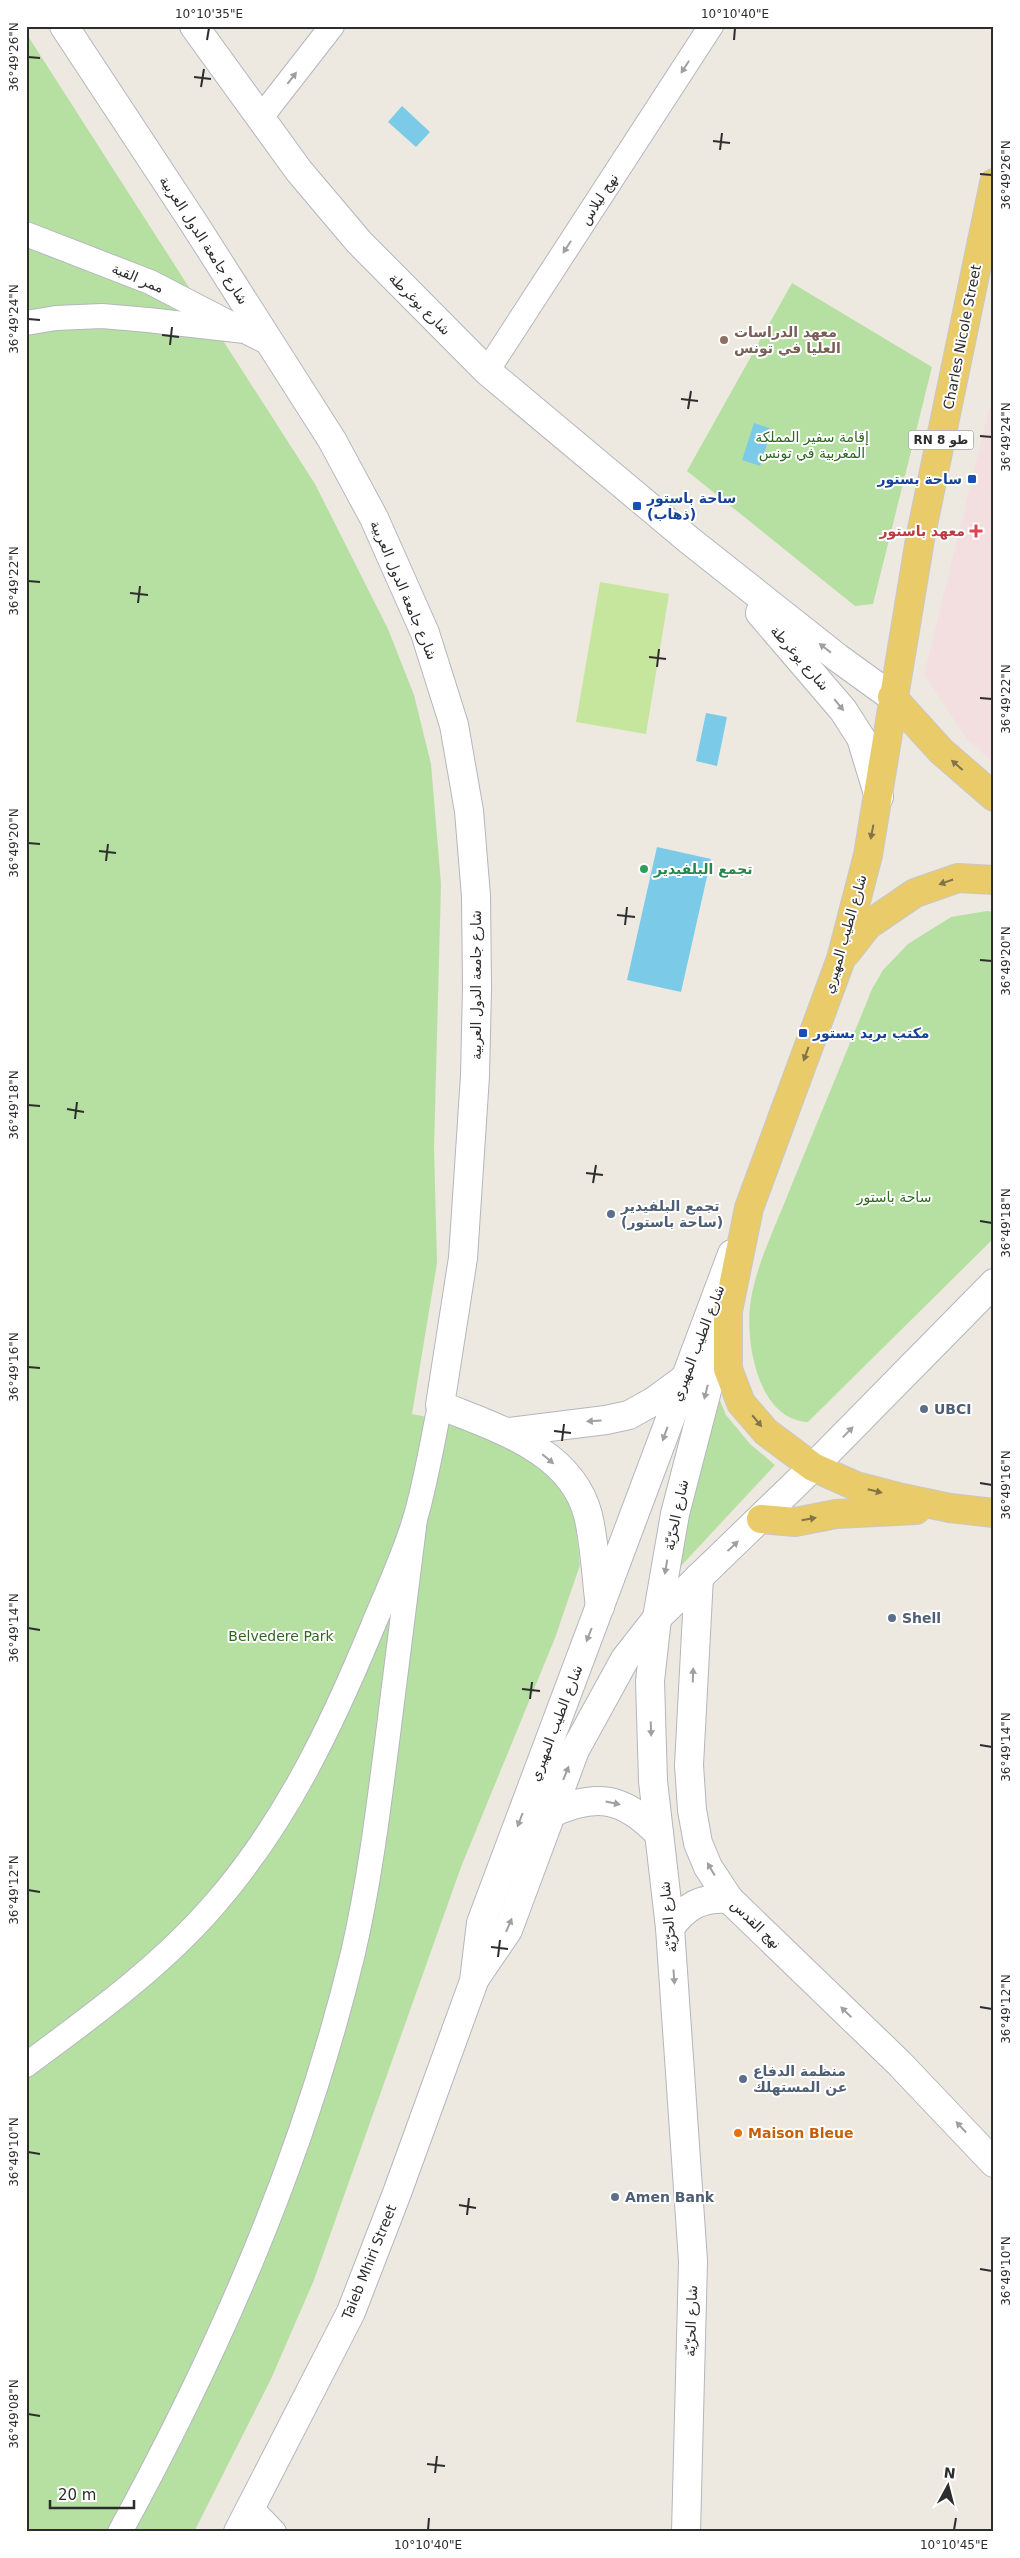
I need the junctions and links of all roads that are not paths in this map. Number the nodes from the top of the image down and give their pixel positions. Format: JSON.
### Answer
{"nodes":[{"id":1,"x":64,"y":26,"type":"edge"},
{"id":2,"x":194,"y":26,"type":"edge"},
{"id":3,"x":332,"y":26,"type":"edge"},
{"id":4,"x":711,"y":26,"type":"edge"},
{"id":5,"x":262,"y":116,"type":"junction"},
{"id":6,"x":994,"y":183,"type":"edge"},
{"id":7,"x":26,"y":234,"type":"edge"},
{"id":8,"x":26,"y":324,"type":"edge"},
{"id":9,"x":245,"y":331,"type":"junction"},
{"id":10,"x":271,"y":344,"type":"junction"},
{"id":11,"x":487,"y":371,"type":"junction"},
{"id":12,"x":690,"y":540,"type":"junction"},
{"id":13,"x":892,"y":697,"type":"junction"},
{"id":14,"x":879,"y":797,"type":"junction"},
{"id":15,"x":994,"y":797,"type":"edge"},
{"id":16,"x":994,"y":880,"type":"edge"},
{"id":17,"x":841,"y":959,"type":"junction"},
{"id":18,"x":749,"y":1208,"type":"junction"},
{"id":19,"x":994,"y":1283,"type":"edge"},
{"id":20,"x":728,"y":1311,"type":"junction"},
{"id":21,"x":684,"y":1379,"type":"junction"},
{"id":22,"x":440,"y":1405,"type":"junction"},
{"id":23,"x":508,"y":1432,"type":"junction"},
{"id":24,"x":813,"y":1467,"type":"junction"},
{"id":25,"x":950,"y":1508,"type":"junction"},
{"id":26,"x":994,"y":1513,"type":"edge"},
{"id":27,"x":415,"y":1519,"type":"junction"},
{"id":28,"x":761,"y":1519,"type":"junction"},
{"id":29,"x":699,"y":1577,"type":"junction"},
{"id":30,"x":600,"y":1607,"type":"junction"},
{"id":31,"x":657,"y":1618,"type":"junction"},
{"id":32,"x":550,"y":1814,"type":"junction"},
{"id":33,"x":659,"y":1834,"type":"junction"},
{"id":34,"x":729,"y":1899,"type":"junction"},
{"id":35,"x":670,"y":1928,"type":"junction"},
{"id":36,"x":474,"y":1981,"type":"junction"},
{"id":37,"x":26,"y":2065,"type":"edge"},
{"id":38,"x":994,"y":2163,"type":"edge"},
{"id":39,"x":251,"y":2508,"type":"junction"},
{"id":40,"x":120,"y":2532,"type":"edge"},
{"id":41,"x":238,"y":2532,"type":"edge"},
{"id":42,"x":274,"y":2532,"type":"edge"},
{"id":43,"x":686,"y":2532,"type":"edge"}],
"edges":[{"from":1,"to":10,"type":"main road","name":"شارع جامعة الدول العربية"},
{"from":2,"to":5,"type":"main road","name":"شارع يوغرطة"},
{"from":5,"to":3,"type":"street","one_way":true},
{"from":4,"to":11,"type":"street","name":"نهج ليلاس","one_way":true},
{"from":5,"to":11,"type":"main road","name":"شارع يوغرطة"},
{"from":6,"to":13,"type":"main road","name":"Charles Nicole Street","number":"RN 8 طو"},
{"from":7,"to":9,"type":"street","name":"ممر القبة"},
{"from":8,"to":9,"type":"street","name":"ممر القبة"},
{"from":9,"to":10,"type":"street","name":"ممر القبة"},
{"from":10,"to":22,"type":"main road","name":"شارع جامعة الدول العربية"},
{"from":11,"to":12,"type":"main road","name":"شارع يوغرطة"},
{"from":13,"to":12,"type":"main road","name":"شارع يوغرطة","one_way":true},
{"from":12,"to":14,"type":"main road","name":"شارع يوغرطة","one_way":true},
{"from":13,"to":14,"type":"main road","name":"شارع الطيب المهيري","number":"RN 8 طو"},
{"from":15,"to":13,"type":"main road","one_way":true},
{"from":14,"to":17,"type":"main road","name":"شارع الطيب المهيري","number":"RN 8 طو","one_way":true},
{"from":16,"to":17,"type":"main road","one_way":true},
{"from":17,"to":18,"type":"main road","name":"شارع الطيب المهيري","one_way":true},
{"from":18,"to":20,"type":"main road"},
{"from":18,"to":21,"type":"main road","name":"شارع الطيب المهيري"},
{"from":24,"to":19,"type":"main road","one_way":true},
{"from":20,"to":24,"type":"main road","one_way":true},
{"from":20,"to":31,"type":"main road","name":"شارع الحرّيّة","one_way":true},
{"from":21,"to":23,"type":"main road","one_way":true},
{"from":21,"to":30,"type":"main road","name":"شارع الطيب المهيري","one_way":true},
{"from":22,"to":23,"type":"main road"},
{"from":22,"to":27,"type":"street"},
{"from":23,"to":30,"type":"main road","one_way":true},
{"from":24,"to":25,"type":"main road","one_way":true},
{"from":24,"to":28,"type":"main road"},
{"from":25,"to":26,"type":"main road"},
{"from":28,"to":25,"type":"main road","one_way":true},
{"from":27,"to":37,"type":"street"},
{"from":27,"to":40,"type":"street"},
{"from":29,"to":28,"type":"main road","one_way":true},
{"from":29,"to":31,"type":"main road"},
{"from":34,"to":29,"type":"main road","name":"نهج القدس","one_way":true},
{"from":30,"to":36,"type":"main road","name":"شارع الطيب المهيري","one_way":true},
{"from":32,"to":31,"type":"main road","one_way":true},
{"from":31,"to":33,"type":"main road","name":"شارع الحرّيّة","one_way":true},
{"from":32,"to":33,"type":"main road","one_way":true},
{"from":36,"to":32,"type":"main road","one_way":true},
{"from":33,"to":35,"type":"main road","name":"شارع الحرّيّة"},
{"from":34,"to":35,"type":"main road"},
{"from":38,"to":34,"type":"main road","name":"نهج القدس","one_way":true},
{"from":35,"to":43,"type":"main road","name":"شارع الحرّيّة","one_way":true},
{"from":36,"to":39,"type":"main road","name":"Taieb Mhiri Street"},
{"from":39,"to":41,"type":"main road","name":"Taieb Mhiri Street"},
{"from":39,"to":42,"type":"street"}]}
